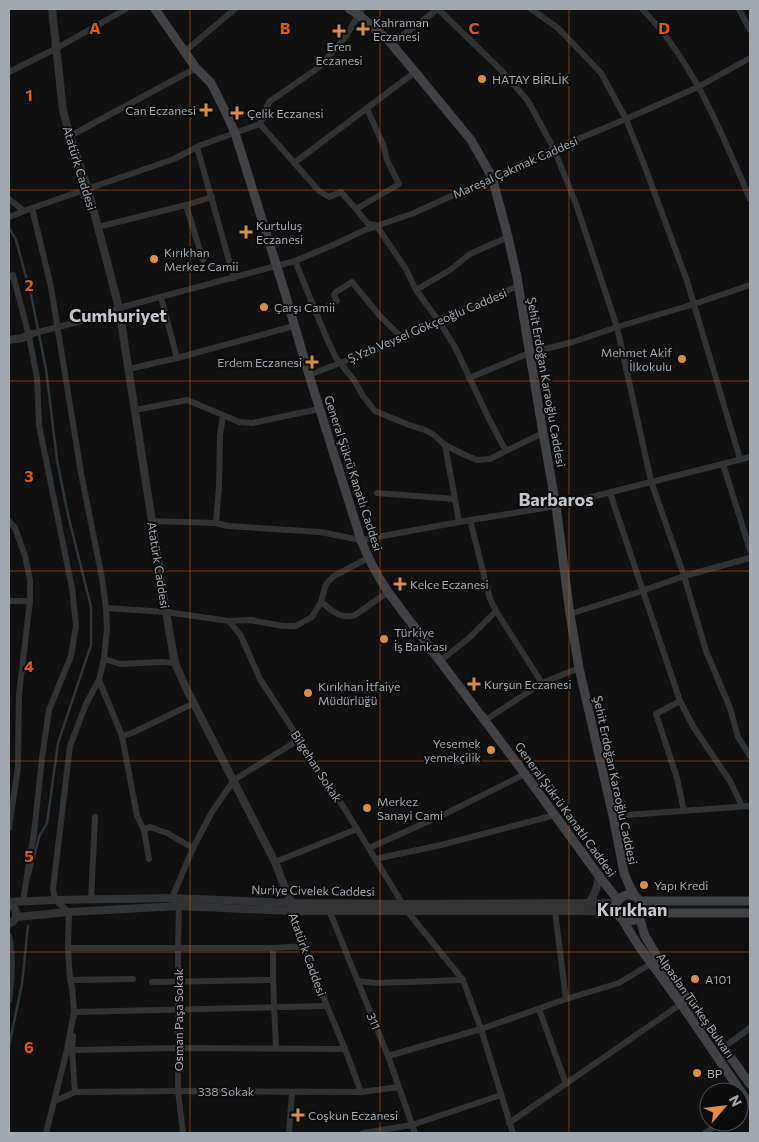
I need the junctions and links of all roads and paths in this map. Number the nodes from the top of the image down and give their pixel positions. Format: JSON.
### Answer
{"nodes":[{"id":1,"x":52,"y":9,"type":"edge"},
{"id":2,"x":126,"y":9,"type":"edge"},
{"id":3,"x":155,"y":9,"type":"edge"},
{"id":4,"x":235,"y":9,"type":"edge"},
{"id":5,"x":349,"y":9,"type":"edge"},
{"id":6,"x":438,"y":9,"type":"edge"},
{"id":7,"x":531,"y":9,"type":"edge"},
{"id":8,"x":642,"y":9,"type":"edge"},
{"id":9,"x":739,"y":9,"type":"edge"},
{"id":10,"x":361,"y":12,"type":"edge"},
{"id":11,"x":750,"y":30,"type":"edge"},
{"id":12,"x":389,"y":41,"type":"junction"},
{"id":13,"x":57,"y":48,"type":"junction"},
{"id":14,"x":185,"y":51,"type":"junction"},
{"id":15,"x":750,"y":58,"type":"edge"},
{"id":16,"x":196,"y":68,"type":"junction"},
{"id":17,"x":9,"y":72,"type":"edge"},
{"id":18,"x":415,"y":72,"type":"junction"},
{"id":19,"x":698,"y":87,"type":"junction"},
{"id":20,"x":367,"y":108,"type":"junction"},
{"id":21,"x":626,"y":119,"type":"junction"},
{"id":22,"x":260,"y":124,"type":"junction"},
{"id":23,"x":235,"y":133,"type":"junction"},
{"id":24,"x":70,"y":136,"type":"junction"},
{"id":25,"x":197,"y":147,"type":"junction"},
{"id":26,"x":554,"y":149,"type":"junction"},
{"id":27,"x":294,"y":163,"type":"junction"},
{"id":28,"x":492,"y":177,"type":"junction"},
{"id":29,"x":88,"y":189,"type":"junction"},
{"id":30,"x":212,"y":197,"type":"junction"},
{"id":31,"x":9,"y":199,"type":"edge"},
{"id":32,"x":750,"y":199,"type":"edge"},
{"id":33,"x":186,"y":205,"type":"junction"},
{"id":34,"x":32,"y":208,"type":"junction"},
{"id":35,"x":356,"y":209,"type":"junction"},
{"id":36,"x":24,"y":210,"type":"junction"},
{"id":37,"x":11,"y":216,"type":"edge"},
{"id":38,"x":376,"y":225,"type":"junction"},
{"id":39,"x":98,"y":227,"type":"junction"},
{"id":40,"x":508,"y":237,"type":"junction"},
{"id":41,"x":203,"y":260,"type":"dead end"},
{"id":42,"x":295,"y":261,"type":"junction"},
{"id":43,"x":276,"y":267,"type":"junction"},
{"id":44,"x":9,"y":277,"type":"edge"},
{"id":45,"x":234,"y":278,"type":"junction"},
{"id":46,"x":750,"y":285,"type":"edge"},
{"id":47,"x":518,"y":286,"type":"junction"},
{"id":48,"x":416,"y":290,"type":"junction"},
{"id":49,"x":161,"y":296,"type":"junction"},
{"id":50,"x":694,"y":304,"type":"junction"},
{"id":51,"x":119,"y":308,"type":"junction"},
{"id":52,"x":316,"y":313,"type":"junction"},
{"id":53,"x":438,"y":320,"type":"junction"},
{"id":54,"x":294,"y":326,"type":"junction"},
{"id":55,"x":58,"y":327,"type":"junction"},
{"id":56,"x":617,"y":327,"type":"junction"},
{"id":57,"x":30,"y":335,"type":"junction"},
{"id":58,"x":403,"y":339,"type":"junction"},
{"id":59,"x":9,"y":340,"type":"edge"},
{"id":60,"x":529,"y":353,"type":"junction"},
{"id":61,"x":177,"y":358,"type":"junction"},
{"id":62,"x":340,"y":363,"type":"junction"},
{"id":63,"x":129,"y":369,"type":"junction"},
{"id":64,"x":308,"y":375,"type":"junction"},
{"id":65,"x":469,"y":378,"type":"junction"},
{"id":66,"x":319,"y":408,"type":"junction"},
{"id":67,"x":135,"y":410,"type":"junction"},
{"id":68,"x":222,"y":415,"type":"junction"},
{"id":69,"x":543,"y":433,"type":"junction"},
{"id":70,"x":445,"y":445,"type":"junction"},
{"id":71,"x":506,"y":451,"type":"junction"},
{"id":72,"x":750,"y":456,"type":"edge"},
{"id":73,"x":740,"y":459,"type":"junction"},
{"id":74,"x":723,"y":464,"type":"junction"},
{"id":75,"x":651,"y":482,"type":"junction"},
{"id":76,"x":377,"y":493,"type":"dead end"},
{"id":77,"x":610,"y":493,"type":"junction"},
{"id":78,"x":455,"y":499,"type":"junction"},
{"id":79,"x":556,"y":506,"type":"junction"},
{"id":80,"x":470,"y":520,"type":"junction"},
{"id":81,"x":9,"y":521,"type":"edge"},
{"id":82,"x":152,"y":521,"type":"junction"},
{"id":83,"x":459,"y":522,"type":"junction"},
{"id":84,"x":216,"y":523,"type":"junction"},
{"id":85,"x":361,"y":540,"type":"junction"},
{"id":86,"x":750,"y":550,"type":"edge"},
{"id":87,"x":368,"y":558,"type":"junction"},
{"id":88,"x":750,"y":558,"type":"edge"},
{"id":89,"x":684,"y":576,"type":"junction"},
{"id":90,"x":642,"y":591,"type":"junction"},
{"id":91,"x":388,"y":592,"type":"junction"},
{"id":92,"x":30,"y":600,"type":"junction"},
{"id":93,"x":9,"y":601,"type":"edge"},
{"id":94,"x":321,"y":602,"type":"junction"},
{"id":95,"x":106,"y":608,"type":"junction"},
{"id":96,"x":496,"y":611,"type":"junction"},
{"id":97,"x":166,"y":612,"type":"junction"},
{"id":98,"x":570,"y":614,"type":"junction"},
{"id":99,"x":229,"y":621,"type":"junction"},
{"id":100,"x":104,"y":659,"type":"junction"},
{"id":101,"x":440,"y":661,"type":"junction"},
{"id":102,"x":175,"y":663,"type":"junction"},
{"id":103,"x":579,"y":668,"type":"junction"},
{"id":104,"x":99,"y":680,"type":"junction"},
{"id":105,"x":542,"y":683,"type":"junction"},
{"id":106,"x":680,"y":702,"type":"junction"},
{"id":107,"x":194,"y":703,"type":"junction"},
{"id":108,"x":484,"y":721,"type":"junction"},
{"id":109,"x":122,"y":736,"type":"junction"},
{"id":110,"x":300,"y":740,"type":"junction"},
{"id":111,"x":750,"y":756,"type":"edge"},
{"id":112,"x":525,"y":774,"type":"junction"},
{"id":113,"x":234,"y":780,"type":"junction"},
{"id":114,"x":742,"y":806,"type":"junction"},
{"id":115,"x":750,"y":806,"type":"edge"},
{"id":116,"x":684,"y":811,"type":"junction"},
{"id":117,"x":555,"y":815,"type":"junction"},
{"id":118,"x":613,"y":816,"type":"junction"},
{"id":119,"x":94,"y":817,"type":"dead end"},
{"id":120,"x":9,"y":828,"type":"edge"},
{"id":121,"x":357,"y":829,"type":"junction"},
{"id":122,"x":144,"y":830,"type":"junction"},
{"id":123,"x":192,"y":848,"type":"junction"},
{"id":124,"x":369,"y":848,"type":"junction"},
{"id":125,"x":149,"y":859,"type":"dead end"},
{"id":126,"x":375,"y":859,"type":"junction"},
{"id":127,"x":275,"y":862,"type":"junction"},
{"id":128,"x":599,"y":876,"type":"junction"},
{"id":129,"x":172,"y":898,"type":"junction"},
{"id":130,"x":638,"y":898,"type":"junction"},
{"id":131,"x":55,"y":900,"type":"junction"},
{"id":132,"x":91,"y":900,"type":"junction"},
{"id":133,"x":23,"y":901,"type":"junction"},
{"id":134,"x":750,"y":901,"type":"edge"},
{"id":135,"x":9,"y":903,"type":"edge"},
{"id":136,"x":590,"y":903,"type":"junction"},
{"id":137,"x":179,"y":906,"type":"junction"},
{"id":138,"x":292,"y":907,"type":"junction"},
{"id":139,"x":405,"y":907,"type":"junction"},
{"id":140,"x":618,"y":909,"type":"junction"},
{"id":141,"x":330,"y":910,"type":"junction"},
{"id":142,"x":555,"y":911,"type":"junction"},
{"id":143,"x":69,"y":912,"type":"junction"},
{"id":144,"x":750,"y":913,"type":"edge"},
{"id":145,"x":640,"y":914,"type":"junction"},
{"id":146,"x":16,"y":917,"type":"junction"},
{"id":147,"x":9,"y":924,"type":"edge"},
{"id":148,"x":9,"y":936,"type":"edge"},
{"id":149,"x":305,"y":946,"type":"junction"},
{"id":150,"x":68,"y":948,"type":"junction"},
{"id":151,"x":178,"y":948,"type":"junction"},
{"id":152,"x":273,"y":948,"type":"junction"},
{"id":153,"x":652,"y":963,"type":"junction"},
{"id":154,"x":133,"y":979,"type":"dead end"},
{"id":155,"x":70,"y":980,"type":"junction"},
{"id":156,"x":272,"y":980,"type":"junction"},
{"id":157,"x":463,"y":980,"type":"junction"},
{"id":158,"x":358,"y":981,"type":"junction"},
{"id":159,"x":152,"y":982,"type":"dead end"},
{"id":160,"x":178,"y":982,"type":"junction"},
{"id":161,"x":566,"y":999,"type":"junction"},
{"id":162,"x":9,"y":1000,"type":"edge"},
{"id":163,"x":681,"y":1004,"type":"junction"},
{"id":164,"x":327,"y":1006,"type":"junction"},
{"id":165,"x":275,"y":1008,"type":"junction"},
{"id":166,"x":178,"y":1009,"type":"junction"},
{"id":167,"x":539,"y":1009,"type":"junction"},
{"id":168,"x":74,"y":1012,"type":"junction"},
{"id":169,"x":750,"y":1028,"type":"edge"},
{"id":170,"x":481,"y":1029,"type":"junction"},
{"id":171,"x":724,"y":1047,"type":"junction"},
{"id":172,"x":178,"y":1048,"type":"junction"},
{"id":173,"x":276,"y":1048,"type":"junction"},
{"id":174,"x":346,"y":1049,"type":"junction"},
{"id":175,"x":72,"y":1050,"type":"junction"},
{"id":176,"x":388,"y":1056,"type":"junction"},
{"id":177,"x":734,"y":1082,"type":"edge"},
{"id":178,"x":566,"y":1084,"type":"junction"},
{"id":179,"x":750,"y":1084,"type":"edge"},
{"id":180,"x":399,"y":1086,"type":"junction"},
{"id":181,"x":178,"y":1091,"type":"junction"},
{"id":182,"x":75,"y":1092,"type":"junction"},
{"id":183,"x":292,"y":1092,"type":"junction"},
{"id":184,"x":361,"y":1092,"type":"junction"},
{"id":185,"x":501,"y":1095,"type":"junction"},
{"id":186,"x":55,"y":1101,"type":"junction"},
{"id":187,"x":509,"y":1123,"type":"junction"},
{"id":188,"x":412,"y":1125,"type":"junction"},
{"id":189,"x":46,"y":1133,"type":"edge"},
{"id":190,"x":183,"y":1133,"type":"edge"},
{"id":191,"x":289,"y":1133,"type":"edge"},
{"id":192,"x":363,"y":1133,"type":"edge"},
{"id":193,"x":415,"y":1133,"type":"edge"},
{"id":194,"x":513,"y":1133,"type":"edge"}],
"edges":[{"from":1,"to":13,"type":"street","name":"Atatürk Caddesi"},
{"from":2,"to":13,"type":"street"},
{"from":3,"to":14,"type":"main road","name":"General Şükrü Kanatlı Caddesi"},
{"from":4,"to":14,"type":"street"},
{"from":5,"to":10,"type":"main road","name":"Şehit Erdoğan Karaoğlu Caddesi"},
{"from":6,"to":12,"type":"street"},
{"from":6,"to":26,"type":"street"},
{"from":7,"to":21,"type":"street"},
{"from":8,"to":19,"type":"street"},
{"from":9,"to":11,"type":"street"},
{"from":10,"to":12,"type":"main road","name":"Şehit Erdoğan Karaoğlu Caddesi"},
{"from":10,"to":22,"type":"street"},
{"from":12,"to":18,"type":"main road","name":"Şehit Erdoğan Karaoğlu Caddesi"},
{"from":13,"to":17,"type":"street"},
{"from":13,"to":24,"type":"street","name":"Atatürk Caddesi"},
{"from":14,"to":16,"type":"main road","name":"General Şükrü Kanatlı Caddesi"},
{"from":15,"to":19,"type":"street","name":"Mareşal Çakmak Caddesi"},
{"from":16,"to":23,"type":"main road","name":"General Şükrü Kanatlı Caddesi"},
{"from":16,"to":24,"type":"street"},
{"from":18,"to":20,"type":"street"},
{"from":18,"to":28,"type":"main road","name":"Şehit Erdoğan Karaoğlu Caddesi"},
{"from":19,"to":21,"type":"street","name":"Mareşal Çakmak Caddesi"},
{"from":19,"to":32,"type":"street"},
{"from":20,"to":27,"type":"street"},
{"from":20,"to":35,"type":"street"},
{"from":21,"to":26,"type":"street","name":"Mareşal Çakmak Caddesi"},
{"from":21,"to":50,"type":"street"},
{"from":22,"to":23,"type":"street"},
{"from":22,"to":27,"type":"street"},
{"from":23,"to":25,"type":"street"},
{"from":23,"to":43,"type":"main road","name":"General Şükrü Kanatlı Caddesi"},
{"from":24,"to":29,"type":"street","name":"Atatürk Caddesi"},
{"from":25,"to":29,"type":"street"},
{"from":25,"to":30,"type":"street"},
{"from":26,"to":28,"type":"street","name":"Mareşal Çakmak Caddesi"},
{"from":26,"to":56,"type":"street"},
{"from":27,"to":35,"type":"street"},
{"from":28,"to":38,"type":"street","name":"Mareşal Çakmak Caddesi"},
{"from":28,"to":40,"type":"main road","name":"Şehit Erdoğan Karaoğlu Caddesi"},
{"from":29,"to":34,"type":"street"},
{"from":29,"to":39,"type":"street","name":"Atatürk Caddesi"},
{"from":30,"to":33,"type":"street"},
{"from":30,"to":45,"type":"street"},
{"from":31,"to":36,"type":"street"},
{"from":33,"to":39,"type":"street"},
{"from":33,"to":41,"type":"street"},
{"from":34,"to":36,"type":"street"},
{"from":34,"to":55,"type":"street"},
{"from":35,"to":38,"type":"street"},
{"from":36,"to":37,"type":"street"},
{"from":38,"to":42,"type":"street","name":"Mareşal Çakmak Caddesi"},
{"from":38,"to":48,"type":"street"},
{"from":39,"to":51,"type":"street","name":"Atatürk Caddesi"},
{"from":40,"to":47,"type":"main road","name":"Şehit Erdoğan Karaoğlu Caddesi"},
{"from":40,"to":48,"type":"street"},
{"from":42,"to":43,"type":"street","name":"Mareşal Çakmak Caddesi"},
{"from":42,"to":52,"type":"street"},
{"from":43,"to":45,"type":"street","name":"Mareşal Çakmak Caddesi"},
{"from":43,"to":54,"type":"main road","name":"General Şükrü Kanatlı Caddesi"},
{"from":44,"to":57,"type":"street"},
{"from":45,"to":49,"type":"street","name":"Mareşal Çakmak Caddesi"},
{"from":46,"to":50,"type":"street"},
{"from":47,"to":53,"type":"street","name":"Ş.Yzb Veysel Gökçeoğlu Caddesi"},
{"from":47,"to":60,"type":"main road","name":"Şehit Erdoğan Karaoğlu Caddesi"},
{"from":48,"to":53,"type":"street"},
{"from":49,"to":51,"type":"street","name":"Mareşal Çakmak Caddesi"},
{"from":49,"to":61,"type":"street"},
{"from":50,"to":56,"type":"street"},
{"from":50,"to":73,"type":"street"},
{"from":51,"to":55,"type":"street","name":"Mareşal Çakmak Caddesi"},
{"from":51,"to":63,"type":"street","name":"Atatürk Caddesi"},
{"from":52,"to":58,"type":"street"},
{"from":52,"to":62,"type":"street"},
{"from":53,"to":58,"type":"street","name":"Ş.Yzb Veysel Gökçeoğlu Caddesi"},
{"from":53,"to":65,"type":"street"},
{"from":54,"to":61,"type":"street"},
{"from":54,"to":64,"type":"main road","name":"General Şükrü Kanatlı Caddesi"},
{"from":55,"to":57,"type":"street","name":"Mareşal Çakmak Caddesi"},
{"from":55,"to":95,"type":"street"},
{"from":56,"to":60,"type":"street"},
{"from":56,"to":75,"type":"street"},
{"from":57,"to":59,"type":"street"},
{"from":57,"to":133,"type":"street"},
{"from":58,"to":62,"type":"street","name":"Ş.Yzb Veysel Gökçeoğlu Caddesi"},
{"from":60,"to":65,"type":"street"},
{"from":60,"to":69,"type":"main road","name":"Şehit Erdoğan Karaoğlu Caddesi"},
{"from":61,"to":63,"type":"street"},
{"from":62,"to":64,"type":"street","name":"Ş.Yzb Veysel Gökçeoğlu Caddesi"},
{"from":62,"to":70,"type":"street"},
{"from":63,"to":67,"type":"street","name":"Atatürk Caddesi"},
{"from":64,"to":66,"type":"main road","name":"General Şükrü Kanatlı Caddesi"},
{"from":65,"to":71,"type":"street"},
{"from":66,"to":68,"type":"street"},
{"from":66,"to":85,"type":"main road","name":"General Şükrü Kanatlı Caddesi"},
{"from":67,"to":68,"type":"street"},
{"from":67,"to":82,"type":"street","name":"Atatürk Caddesi"},
{"from":68,"to":84,"type":"street"},
{"from":69,"to":71,"type":"street"},
{"from":69,"to":79,"type":"main road","name":"Şehit Erdoğan Karaoğlu Caddesi"},
{"from":70,"to":71,"type":"street"},
{"from":70,"to":78,"type":"street"},
{"from":72,"to":73,"type":"street"},
{"from":73,"to":74,"type":"street"},
{"from":74,"to":75,"type":"street"},
{"from":74,"to":86,"type":"street"},
{"from":75,"to":77,"type":"street"},
{"from":75,"to":89,"type":"street"},
{"from":76,"to":78,"type":"street"},
{"from":77,"to":79,"type":"street"},
{"from":77,"to":90,"type":"street"},
{"from":78,"to":83,"type":"street"},
{"from":79,"to":80,"type":"street"},
{"from":79,"to":98,"type":"main road","name":"Şehit Erdoğan Karaoğlu Caddesi"},
{"from":80,"to":83,"type":"street"},
{"from":80,"to":96,"type":"street"},
{"from":81,"to":92,"type":"street"},
{"from":82,"to":84,"type":"street"},
{"from":82,"to":97,"type":"street","name":"Atatürk Caddesi"},
{"from":83,"to":85,"type":"street"},
{"from":84,"to":85,"type":"street"},
{"from":85,"to":87,"type":"main road","name":"General Şükrü Kanatlı Caddesi"},
{"from":87,"to":91,"type":"main road","name":"General Şükrü Kanatlı Caddesi"},
{"from":87,"to":94,"type":"street"},
{"from":88,"to":89,"type":"street"},
{"from":89,"to":90,"type":"street"},
{"from":89,"to":111,"type":"street"},
{"from":90,"to":98,"type":"street"},
{"from":90,"to":106,"type":"street"},
{"from":91,"to":94,"type":"street"},
{"from":91,"to":101,"type":"main road","name":"General Şükrü Kanatlı Caddesi"},
{"from":92,"to":93,"type":"street"},
{"from":92,"to":120,"type":"street"},
{"from":94,"to":99,"type":"street"},
{"from":95,"to":97,"type":"street"},
{"from":95,"to":100,"type":"street"},
{"from":96,"to":101,"type":"street"},
{"from":96,"to":105,"type":"street"},
{"from":97,"to":99,"type":"street"},
{"from":97,"to":102,"type":"street","name":"Atatürk Caddesi"},
{"from":98,"to":103,"type":"main road","name":"Şehit Erdoğan Karaoğlu Caddesi"},
{"from":99,"to":110,"type":"street","name":"Bilgehan Sokak"},
{"from":100,"to":102,"type":"street"},
{"from":100,"to":104,"type":"street"},
{"from":101,"to":108,"type":"main road","name":"General Şükrü Kanatlı Caddesi"},
{"from":102,"to":107,"type":"street","name":"Atatürk Caddesi"},
{"from":103,"to":105,"type":"street"},
{"from":103,"to":118,"type":"main road","name":"Şehit Erdoğan Karaoğlu Caddesi"},
{"from":104,"to":109,"type":"street"},
{"from":104,"to":131,"type":"street"},
{"from":105,"to":108,"type":"street"},
{"from":106,"to":114,"type":"street"},
{"from":106,"to":116,"type":"street"},
{"from":107,"to":109,"type":"street"},
{"from":107,"to":113,"type":"street","name":"Atatürk Caddesi"},
{"from":108,"to":112,"type":"main road","name":"General Şükrü Kanatlı Caddesi"},
{"from":109,"to":122,"type":"street"},
{"from":110,"to":113,"type":"street"},
{"from":110,"to":121,"type":"street","name":"Bilgehan Sokak"},
{"from":112,"to":117,"type":"main road","name":"General Şükrü Kanatlı Caddesi"},
{"from":112,"to":124,"type":"street"},
{"from":113,"to":123,"type":"street"},
{"from":113,"to":127,"type":"street","name":"Atatürk Caddesi"},
{"from":114,"to":115,"type":"street"},
{"from":114,"to":116,"type":"street"},
{"from":116,"to":118,"type":"street"},
{"from":117,"to":126,"type":"street"},
{"from":117,"to":128,"type":"main road","name":"General Şükrü Kanatlı Caddesi"},
{"from":118,"to":130,"type":"main road","name":"Şehit Erdoğan Karaoğlu Caddesi"},
{"from":119,"to":132,"type":"street"},
{"from":121,"to":124,"type":"street","name":"Bilgehan Sokak"},
{"from":121,"to":127,"type":"street"},
{"from":122,"to":123,"type":"street"},
{"from":122,"to":125,"type":"street"},
{"from":123,"to":129,"type":"street"},
{"from":124,"to":126,"type":"street","name":"Bilgehan Sokak"},
{"from":126,"to":139,"type":"street","name":"Bilgehan Sokak"},
{"from":127,"to":138,"type":"street","name":"Atatürk Caddesi"},
{"from":128,"to":136,"type":"street"},
{"from":128,"to":140,"type":"main road","name":"General Şükrü Kanatlı Caddesi"},
{"from":129,"to":132,"type":"street","name":"Nuriye Civelek Caddesi"},
{"from":129,"to":137,"type":"street"},
{"from":129,"to":138,"type":"street","name":"Nuriye Civelek Caddesi"},
{"from":130,"to":134,"type":"main road","name":"Nuriye Civelek Caddesi"},
{"from":130,"to":140,"type":"main road","name":"Nuriye Civelek Caddesi"},
{"from":130,"to":145,"type":"main road"},
{"from":131,"to":132,"type":"street","name":"Nuriye Civelek Caddesi"},
{"from":131,"to":133,"type":"street","name":"Nuriye Civelek Caddesi"},
{"from":131,"to":143,"type":"street"},
{"from":133,"to":135,"type":"street","name":"Nuriye Civelek Caddesi"},
{"from":135,"to":146,"type":"street","name":"Nuriye Civelek Caddesi"},
{"from":136,"to":139,"type":"street","name":"Nuriye Civelek Caddesi"},
{"from":136,"to":140,"type":"street","name":"Nuriye Civelek Caddesi"},
{"from":137,"to":138,"type":"street","name":"Nuriye Civelek Caddesi"},
{"from":137,"to":143,"type":"street","name":"Nuriye Civelek Caddesi"},
{"from":137,"to":151,"type":"street","name":"Osman Paşa Sokak"},
{"from":138,"to":139,"type":"street","name":"Nuriye Civelek Caddesi"},
{"from":138,"to":141,"type":"street","name":"Nuriye Civelek Caddesi"},
{"from":138,"to":149,"type":"street","name":"Atatürk Caddesi"},
{"from":139,"to":141,"type":"street","name":"Nuriye Civelek Caddesi"},
{"from":139,"to":142,"type":"street","name":"Nuriye Civelek Caddesi"},
{"from":139,"to":157,"type":"street","name":"Bilgehan Sokak"},
{"from":140,"to":142,"type":"street","name":"Nuriye Civelek Caddesi"},
{"from":140,"to":145,"type":"main road","name":"Nuriye Civelek Caddesi"},
{"from":140,"to":153,"type":"main road","name":"Alpaslan Türkeş Bulvarı"},
{"from":141,"to":158,"type":"street","name":"311"},
{"from":142,"to":161,"type":"street"},
{"from":143,"to":146,"type":"street","name":"Nuriye Civelek Caddesi"},
{"from":143,"to":150,"type":"street"},
{"from":144,"to":145,"type":"main road","name":"Nuriye Civelek Caddesi"},
{"from":145,"to":171,"type":"main road","name":"Alpaslan Türkeş Bulvarı"},
{"from":146,"to":147,"type":"street"},
{"from":148,"to":162,"type":"street"},
{"from":149,"to":152,"type":"street"},
{"from":149,"to":164,"type":"street","name":"Atatürk Caddesi"},
{"from":150,"to":151,"type":"street"},
{"from":150,"to":155,"type":"street"},
{"from":151,"to":152,"type":"street"},
{"from":151,"to":160,"type":"street","name":"Osman Paşa Sokak"},
{"from":152,"to":156,"type":"street"},
{"from":153,"to":161,"type":"street"},
{"from":153,"to":163,"type":"main road","name":"Alpaslan Türkeş Bulvarı"},
{"from":154,"to":155,"type":"street"},
{"from":155,"to":168,"type":"street"},
{"from":156,"to":160,"type":"street"},
{"from":156,"to":165,"type":"street"},
{"from":157,"to":158,"type":"street"},
{"from":157,"to":170,"type":"street","name":"Bilgehan Sokak"},
{"from":158,"to":176,"type":"street","name":"311"},
{"from":159,"to":160,"type":"street"},
{"from":160,"to":166,"type":"street","name":"Osman Paşa Sokak"},
{"from":161,"to":167,"type":"street"},
{"from":163,"to":177,"type":"main road","name":"Alpaslan Türkeş Bulvarı"},
{"from":163,"to":178,"type":"street"},
{"from":164,"to":165,"type":"street"},
{"from":164,"to":174,"type":"street","name":"Atatürk Caddesi"},
{"from":165,"to":166,"type":"street"},
{"from":165,"to":173,"type":"street"},
{"from":166,"to":168,"type":"street"},
{"from":166,"to":172,"type":"street","name":"Osman Paşa Sokak"},
{"from":167,"to":170,"type":"street"},
{"from":167,"to":178,"type":"street"},
{"from":168,"to":175,"type":"street"},
{"from":168,"to":186,"type":"street"},
{"from":169,"to":171,"type":"street"},
{"from":170,"to":176,"type":"street"},
{"from":170,"to":185,"type":"street","name":"Bilgehan Sokak"},
{"from":171,"to":179,"type":"main road","name":"Alpaslan Türkeş Bulvarı"},
{"from":172,"to":173,"type":"street"},
{"from":172,"to":175,"type":"street"},
{"from":172,"to":181,"type":"street","name":"Osman Paşa Sokak"},
{"from":173,"to":174,"type":"street"},
{"from":174,"to":184,"type":"street","name":"Atatürk Caddesi"},
{"from":175,"to":182,"type":"street"},
{"from":176,"to":180,"type":"street","name":"311"},
{"from":178,"to":187,"type":"street"},
{"from":180,"to":184,"type":"street","name":"338 Sokak"},
{"from":180,"to":188,"type":"street","name":"311"},
{"from":181,"to":182,"type":"street","name":"338 Sokak"},
{"from":181,"to":183,"type":"street","name":"338 Sokak"},
{"from":181,"to":190,"type":"street","name":"Osman Paşa Sokak"},
{"from":182,"to":186,"type":"street","name":"338 Sokak"},
{"from":183,"to":184,"type":"street","name":"338 Sokak"},
{"from":183,"to":191,"type":"street"},
{"from":185,"to":187,"type":"street","name":"Bilgehan Sokak"},
{"from":185,"to":188,"type":"street"},
{"from":186,"to":189,"type":"street"},
{"from":187,"to":194,"type":"street","name":"Bilgehan Sokak"},
{"from":188,"to":192,"type":"street"},
{"from":188,"to":193,"type":"street","name":"311"}]}
